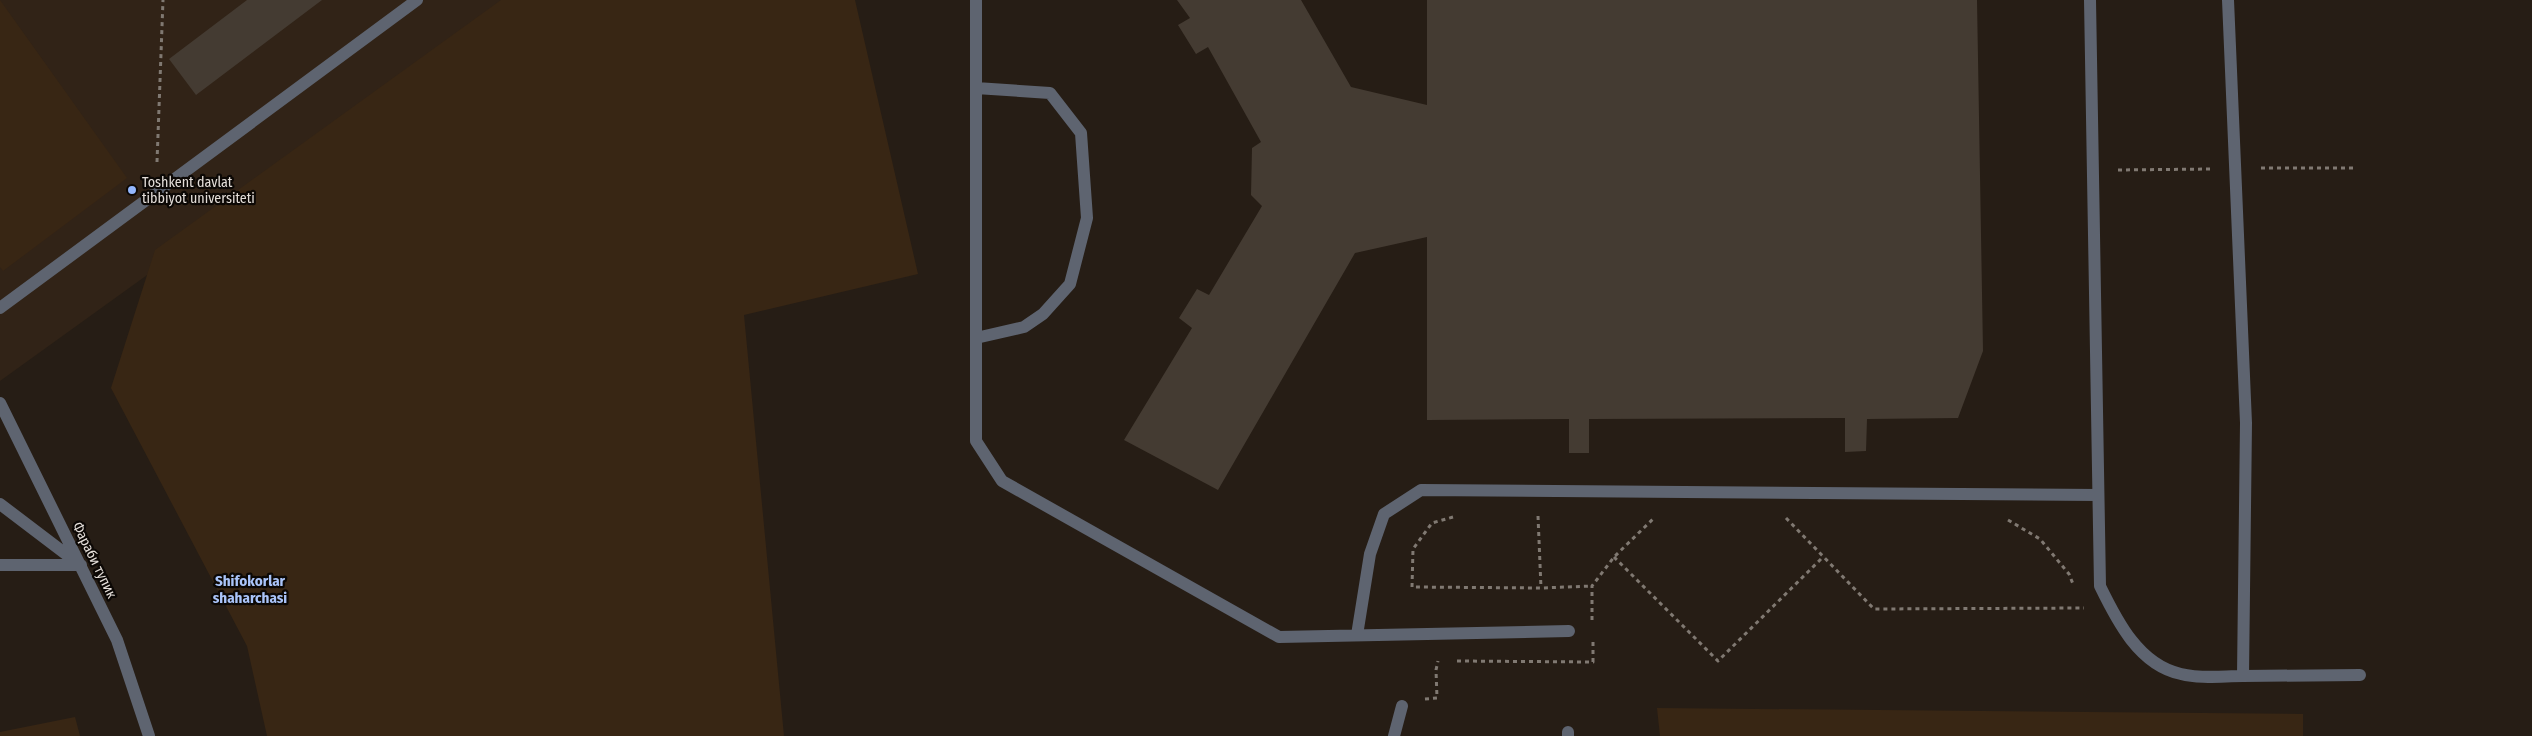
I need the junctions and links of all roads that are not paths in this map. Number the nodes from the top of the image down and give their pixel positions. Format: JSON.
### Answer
{"nodes":[{"id":1,"x":417,"y":0,"type":"edge"},
{"id":2,"x":976,"y":0,"type":"edge"},
{"id":3,"x":2090,"y":0,"type":"edge"},
{"id":4,"x":2228,"y":0,"type":"edge"},
{"id":5,"x":976,"y":88,"type":"junction"},
{"id":6,"x":0,"y":308,"type":"edge"},
{"id":7,"x":976,"y":338,"type":"junction"},
{"id":8,"x":0,"y":403,"type":"edge"},
{"id":9,"x":2098,"y":496,"type":"junction"},
{"id":10,"x":0,"y":504,"type":"edge"},
{"id":11,"x":0,"y":565,"type":"edge"},
{"id":12,"x":81,"y":565,"type":"junction"},
{"id":13,"x":1569,"y":631,"type":"dead end"},
{"id":14,"x":1357,"y":635,"type":"junction"},
{"id":15,"x":2360,"y":675,"type":"dead end"},
{"id":16,"x":2243,"y":676,"type":"junction"},
{"id":17,"x":1402,"y":706,"type":"dead end"},
{"id":18,"x":149,"y":736,"type":"edge"},
{"id":19,"x":1394,"y":736,"type":"edge"}],
"edges":[{"from":1,"to":6,"type":"lane"},
{"from":2,"to":5,"type":"lane"},
{"from":3,"to":9,"type":"lane"},
{"from":4,"to":16,"type":"lane"},
{"from":5,"to":7,"type":"lane"},
{"from":5,"to":7,"type":"lane"},
{"from":7,"to":14,"type":"lane"},
{"from":8,"to":12,"type":"lane","name":"Фараби тупик"},
{"from":9,"to":14,"type":"lane"},
{"from":9,"to":16,"type":"lane"},
{"from":10,"to":12,"type":"lane"},
{"from":11,"to":12,"type":"lane"},
{"from":12,"to":18,"type":"lane","name":"Фараби тупик"},
{"from":13,"to":14,"type":"lane"},
{"from":15,"to":16,"type":"lane"},
{"from":17,"to":19,"type":"lane"}]}
